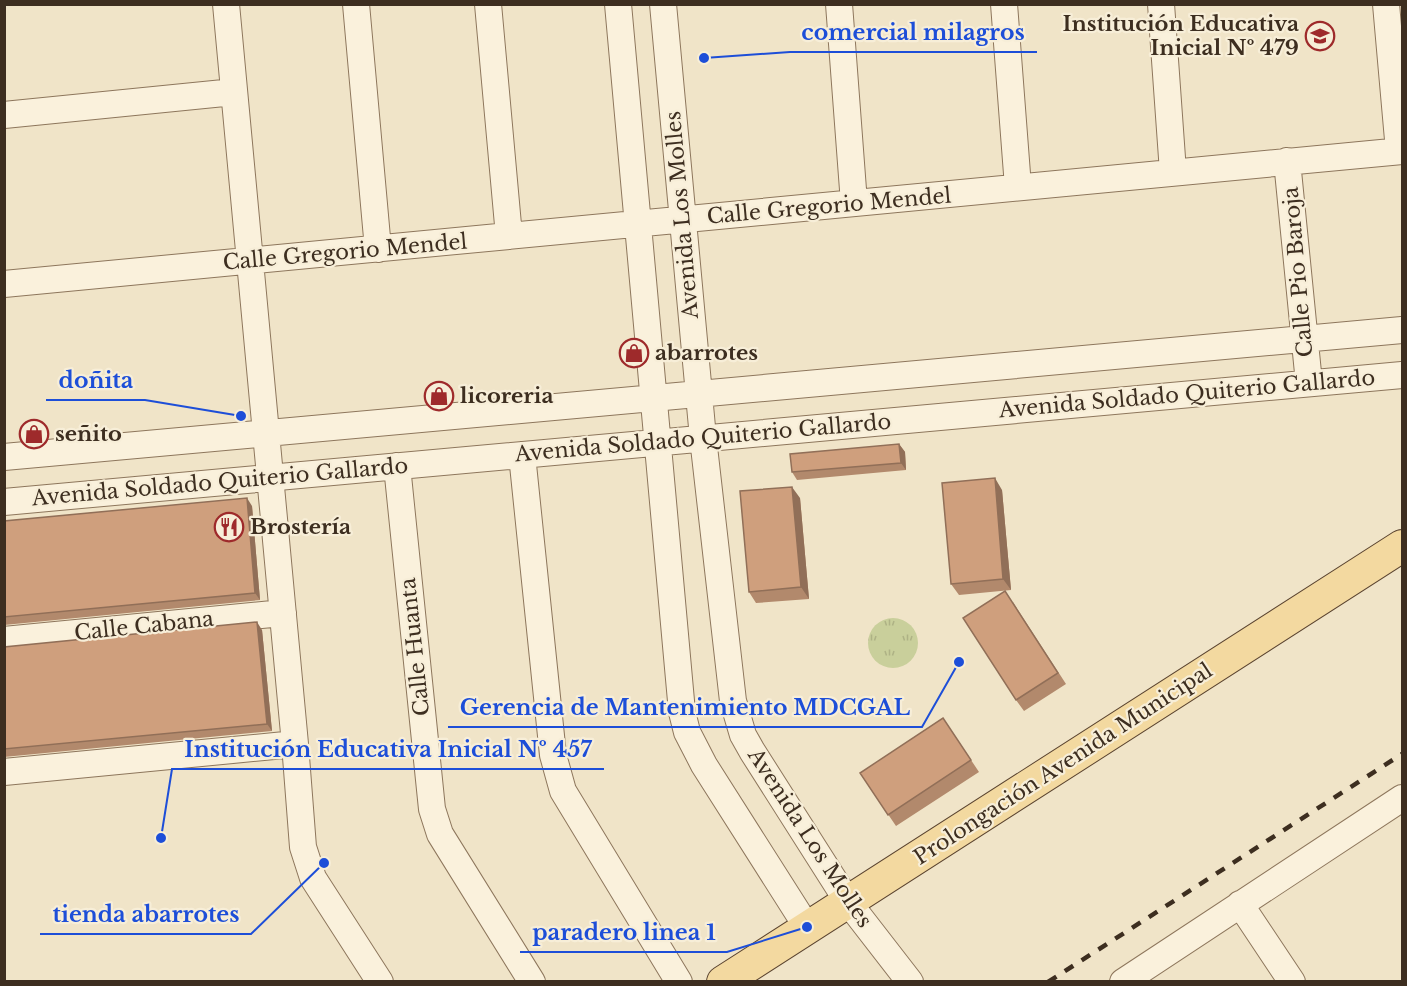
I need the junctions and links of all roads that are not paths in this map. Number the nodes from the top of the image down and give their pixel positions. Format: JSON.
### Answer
{"nodes":[{"id":1,"x":226,"y":4,"type":"edge"},
{"id":2,"x":356,"y":4,"type":"edge"},
{"id":3,"x":488,"y":4,"type":"edge"},
{"id":4,"x":618,"y":4,"type":"edge"},
{"id":5,"x":663,"y":4,"type":"edge"},
{"id":6,"x":839,"y":4,"type":"edge"},
{"id":7,"x":1004,"y":4,"type":"edge"},
{"id":8,"x":1161,"y":4,"type":"edge"},
{"id":9,"x":1386,"y":4,"type":"edge"},
{"id":10,"x":234,"y":92,"type":"junction"},
{"id":11,"x":4,"y":115,"type":"edge"},
{"id":12,"x":1401,"y":151,"type":"edge"},
{"id":13,"x":1287,"y":161,"type":"junction"},
{"id":14,"x":1173,"y":172,"type":"junction"},
{"id":15,"x":1018,"y":188,"type":"junction"},
{"id":16,"x":854,"y":203,"type":"junction"},
{"id":17,"x":682,"y":219,"type":"junction"},
{"id":18,"x":639,"y":224,"type":"junction"},
{"id":19,"x":509,"y":236,"type":"junction"},
{"id":20,"x":378,"y":249,"type":"junction"},
{"id":21,"x":250,"y":261,"type":"junction"},
{"id":22,"x":4,"y":284,"type":"edge"},
{"id":23,"x":1402,"y":330,"type":"edge"},
{"id":24,"x":1304,"y":339,"type":"junction"},
{"id":25,"x":1402,"y":375,"type":"edge"},
{"id":26,"x":1309,"y":383,"type":"junction"},
{"id":27,"x":698,"y":394,"type":"junction"},
{"id":28,"x":654,"y":398,"type":"junction"},
{"id":29,"x":266,"y":434,"type":"junction"},
{"id":30,"x":703,"y":438,"type":"junction"},
{"id":31,"x":659,"y":442,"type":"junction"},
{"id":32,"x":522,"y":455,"type":"junction"},
{"id":33,"x":4,"y":457,"type":"edge"},
{"id":34,"x":397,"y":466,"type":"junction"},
{"id":35,"x":270,"y":478,"type":"junction"},
{"id":36,"x":4,"y":502,"type":"edge"},
{"id":37,"x":1402,"y":546,"type":"edge"},
{"id":38,"x":283,"y":613,"type":"junction"},
{"id":39,"x":4,"y":640,"type":"edge"},
{"id":40,"x":295,"y":744,"type":"junction"},
{"id":41,"x":4,"y":772,"type":"edge"},
{"id":42,"x":1402,"y":798,"type":"edge"},
{"id":43,"x":848,"y":902,"type":"junction"},
{"id":44,"x":1240,"y":904,"type":"junction"},
{"id":45,"x":807,"y":927,"type":"junction"},
{"id":46,"x":380,"y":981,"type":"edge"},
{"id":47,"x":532,"y":981,"type":"edge"},
{"id":48,"x":679,"y":981,"type":"edge"},
{"id":49,"x":723,"y":981,"type":"edge"},
{"id":50,"x":910,"y":981,"type":"edge"},
{"id":51,"x":1123,"y":981,"type":"edge"},
{"id":52,"x":1292,"y":981,"type":"edge"}],
"edges":[{"from":1,"to":10,"type":"street"},
{"from":2,"to":20,"type":"street"},
{"from":3,"to":19,"type":"street"},
{"from":4,"to":18,"type":"street","name":"Avenida Los Molles"},
{"from":5,"to":17,"type":"street","name":"Avenida Los Molles"},
{"from":6,"to":16,"type":"street"},
{"from":7,"to":15,"type":"street"},
{"from":8,"to":14,"type":"street"},
{"from":9,"to":12,"type":"street"},
{"from":10,"to":11,"type":"street"},
{"from":10,"to":21,"type":"street"},
{"from":12,"to":13,"type":"street","name":"Calle Gregorio Mendel"},
{"from":13,"to":14,"type":"street","name":"Calle Gregorio Mendel"},
{"from":13,"to":24,"type":"street","name":"Calle Pio Baroja"},
{"from":14,"to":15,"type":"street","name":"Calle Gregorio Mendel"},
{"from":15,"to":16,"type":"street","name":"Calle Gregorio Mendel"},
{"from":16,"to":17,"type":"street","name":"Calle Gregorio Mendel"},
{"from":17,"to":18,"type":"street","name":"Calle Gregorio Mendel"},
{"from":17,"to":27,"type":"street","name":"Avenida Los Molles"},
{"from":18,"to":19,"type":"street","name":"Calle Gregorio Mendel"},
{"from":18,"to":28,"type":"street","name":"Avenida Los Molles"},
{"from":19,"to":20,"type":"street","name":"Calle Gregorio Mendel"},
{"from":20,"to":21,"type":"street","name":"Calle Gregorio Mendel"},
{"from":21,"to":22,"type":"street","name":"Calle Gregorio Mendel"},
{"from":21,"to":29,"type":"street"},
{"from":23,"to":24,"type":"street","name":"Avenida Soldado Quiterio Gallardo"},
{"from":24,"to":26,"type":"street","name":"Calle Pio Baroja"},
{"from":24,"to":27,"type":"street","name":"Avenida Soldado Quiterio Gallardo"},
{"from":25,"to":26,"type":"street","name":"Avenida Soldado Quiterio Gallardo"},
{"from":26,"to":30,"type":"street","name":"Avenida Soldado Quiterio Gallardo"},
{"from":27,"to":28,"type":"street","name":"Avenida Soldado Quiterio Gallardo"},
{"from":27,"to":30,"type":"street","name":"Avenida Los Molles"},
{"from":28,"to":29,"type":"street","name":"Avenida Soldado Quiterio Gallardo"},
{"from":28,"to":31,"type":"street","name":"Avenida Los Molles"},
{"from":29,"to":33,"type":"street","name":"Avenida Soldado Quiterio Gallardo"},
{"from":29,"to":35,"type":"street"},
{"from":30,"to":31,"type":"street","name":"Avenida Soldado Quiterio Gallardo"},
{"from":30,"to":43,"type":"street","name":"Avenida Los Molles"},
{"from":31,"to":32,"type":"street","name":"Avenida Soldado Quiterio Gallardo"},
{"from":31,"to":45,"type":"street","name":"Avenida Los Molles"},
{"from":32,"to":34,"type":"street","name":"Avenida Soldado Quiterio Gallardo"},
{"from":32,"to":48,"type":"street"},
{"from":34,"to":35,"type":"street","name":"Avenida Soldado Quiterio Gallardo"},
{"from":34,"to":47,"type":"street","name":"Calle Huanta"},
{"from":35,"to":36,"type":"street","name":"Avenida Soldado Quiterio Gallardo"},
{"from":35,"to":38,"type":"street"},
{"from":37,"to":43,"type":"main road","name":"Prolongación Avenida Municipal"},
{"from":38,"to":39,"type":"street","name":"Calle Cabana"},
{"from":38,"to":40,"type":"street"},
{"from":40,"to":41,"type":"street"},
{"from":40,"to":46,"type":"street"},
{"from":42,"to":44,"type":"street"},
{"from":43,"to":45,"type":"main road","name":"Prolongación Avenida Municipal"},
{"from":43,"to":50,"type":"street","name":"Avenida Los Molles"},
{"from":44,"to":51,"type":"street"},
{"from":44,"to":52,"type":"street"},
{"from":45,"to":49,"type":"main road","name":"Prolongación Avenida Municipal"}]}
